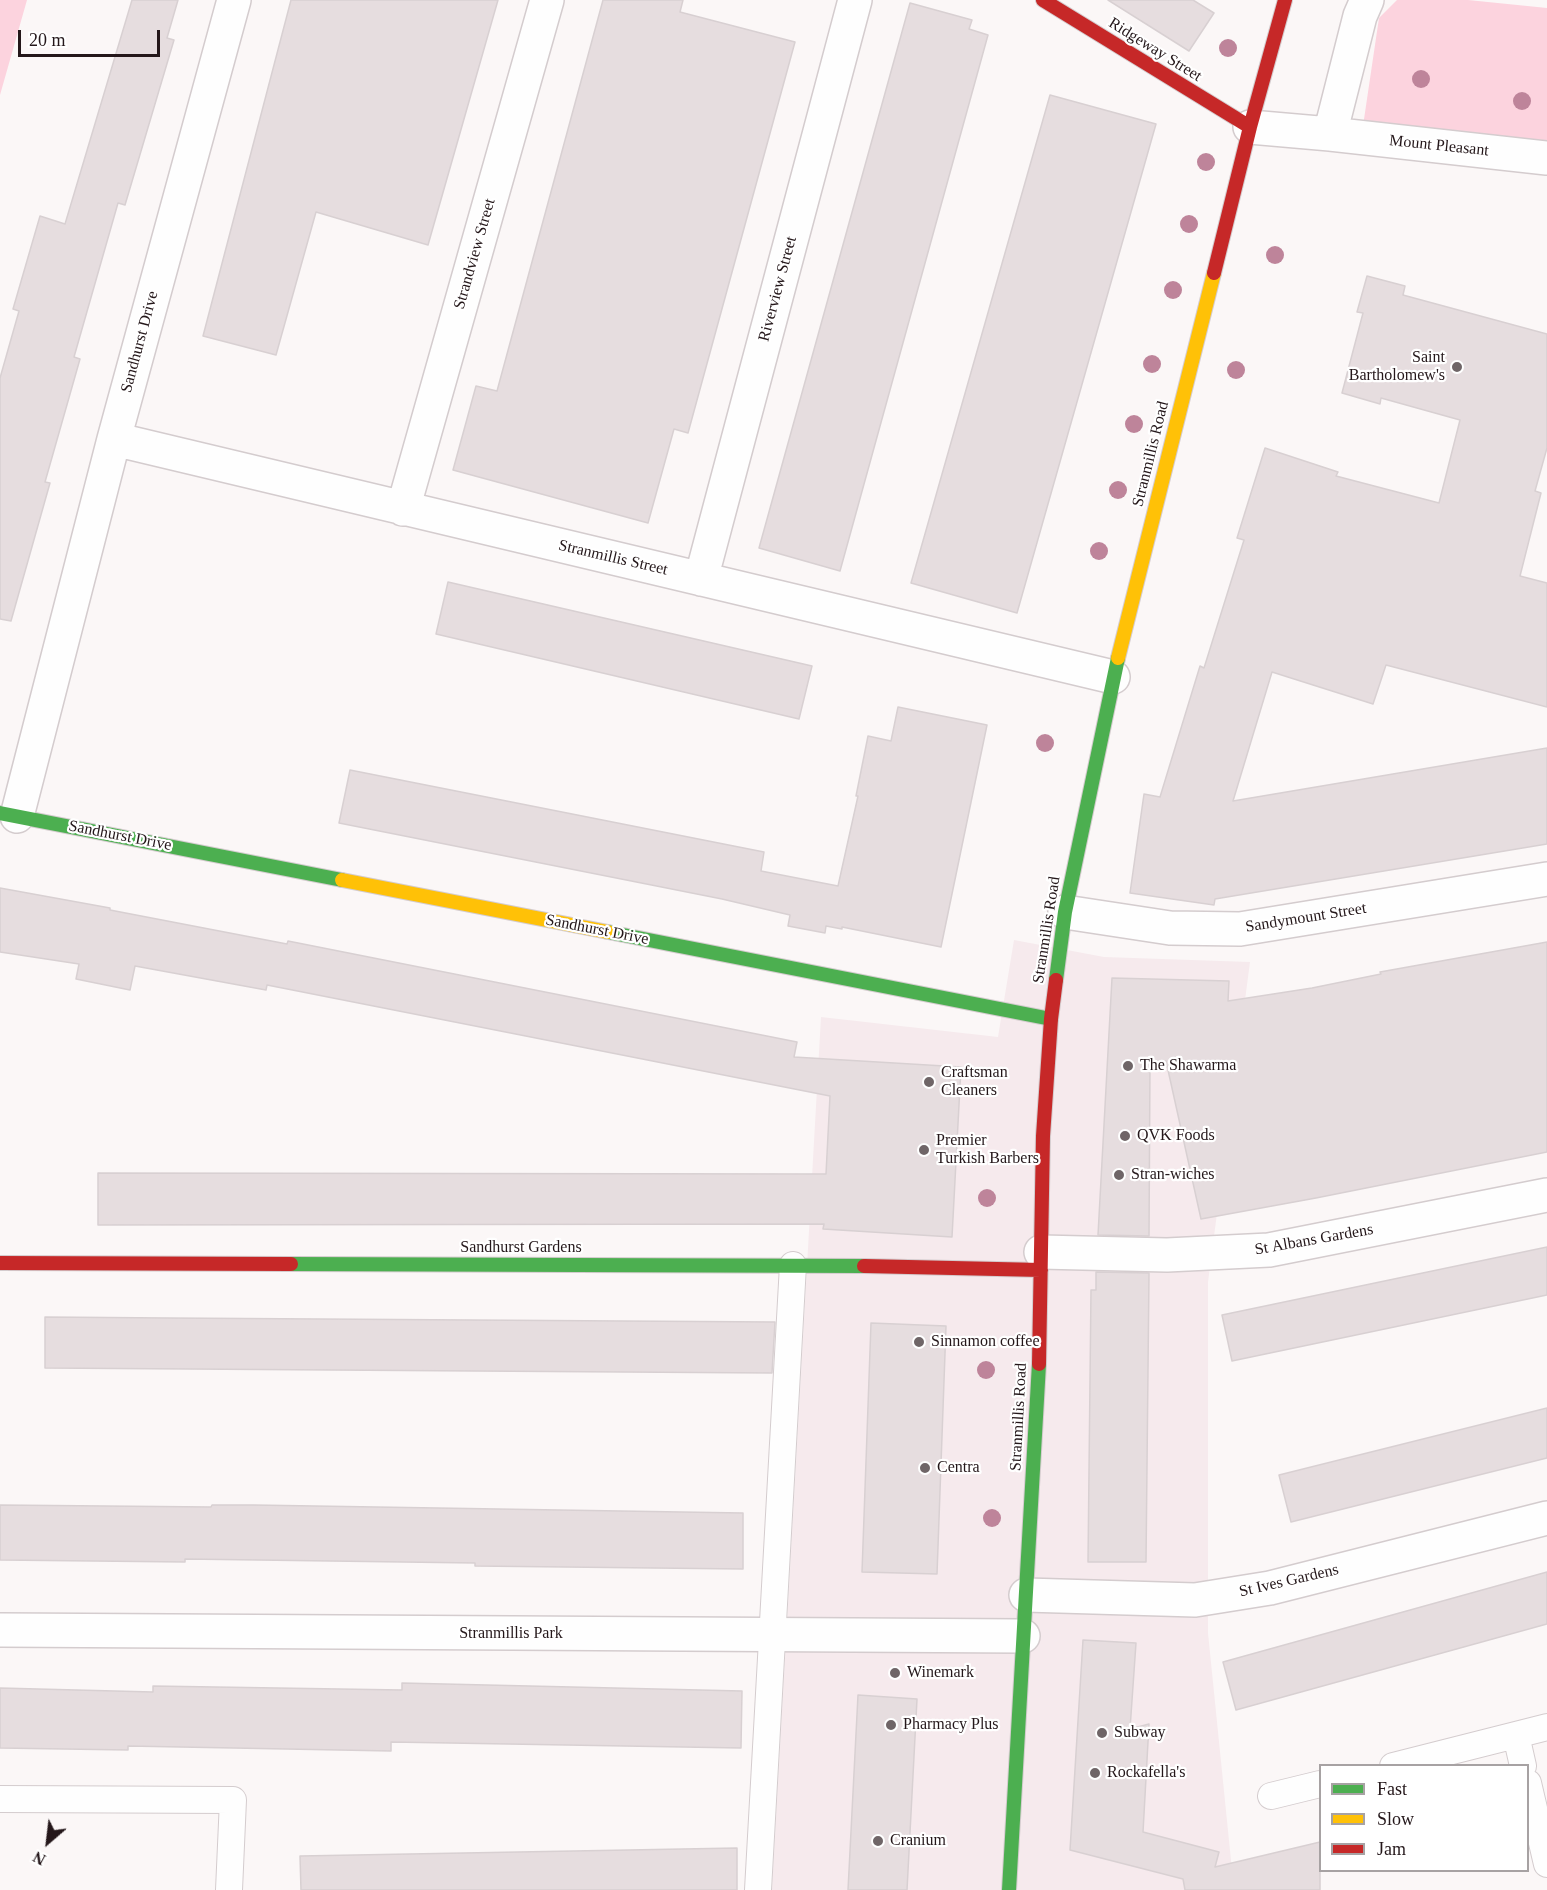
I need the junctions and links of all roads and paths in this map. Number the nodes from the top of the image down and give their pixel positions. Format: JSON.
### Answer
{"nodes":[{"id":1,"x":234,"y":0,"type":"edge"},
{"id":2,"x":547,"y":0,"type":"edge"},
{"id":3,"x":855,"y":0,"type":"edge"},
{"id":4,"x":1043,"y":0,"type":"edge"},
{"id":5,"x":1285,"y":0,"type":"edge"},
{"id":6,"x":1366,"y":0,"type":"edge"},
{"id":7,"x":1250,"y":128,"type":"junction"},
{"id":8,"x":1330,"y":134,"type":"junction"},
{"id":9,"x":1547,"y":158,"type":"edge"},
{"id":10,"x":114,"y":439,"type":"junction"},
{"id":11,"x":404,"y":509,"type":"junction"},
{"id":12,"x":701,"y":579,"type":"junction"},
{"id":13,"x":1113,"y":677,"type":"junction"},
{"id":14,"x":9,"y":814,"type":"edge"},
{"id":15,"x":1547,"y":879,"type":"edge"},
{"id":16,"x":1065,"y":912,"type":"junction"},
{"id":17,"x":1051,"y":1019,"type":"junction"},
{"id":18,"x":1547,"y":1195,"type":"edge"},
{"id":19,"x":1041,"y":1261,"type":"junction"},
{"id":20,"x":0,"y":1263,"type":"edge"},
{"id":21,"x":793,"y":1265,"type":"junction"},
{"id":22,"x":1547,"y":1518,"type":"edge"},
{"id":23,"x":1026,"y":1595,"type":"junction"},
{"id":24,"x":0,"y":1630,"type":"edge"},
{"id":25,"x":771,"y":1635,"type":"junction"},
{"id":26,"x":1023,"y":1636,"type":"junction"},
{"id":27,"x":1547,"y":1727,"type":"edge"},
{"id":28,"x":1515,"y":1734,"type":"junction"},
{"id":29,"x":1401,"y":1764,"type":"edge"},
{"id":30,"x":1522,"y":1764,"type":"edge"},
{"id":31,"x":1319,"y":1784,"type":"edge"},
{"id":32,"x":1529,"y":1791,"type":"edge"},
{"id":33,"x":1271,"y":1796,"type":"dead end"},
{"id":34,"x":0,"y":1799,"type":"edge"},
{"id":35,"x":1547,"y":1864,"type":"edge"},
{"id":36,"x":229,"y":1890,"type":"edge"},
{"id":37,"x":758,"y":1890,"type":"edge"},
{"id":38,"x":1009,"y":1890,"type":"edge"}],
"edges":[{"from":1,"to":10,"type":"street","name":"Sandhurst Drive"},
{"from":2,"to":11,"type":"street","name":"Strandview Street"},
{"from":3,"to":12,"type":"street","name":"Riverview Street"},
{"from":4,"to":7,"type":"street","name":"Ridgeway Street"},
{"from":5,"to":7,"type":"street","name":"Stranmillis Road"},
{"from":6,"to":8,"type":"street"},
{"from":7,"to":8,"type":"street","name":"Mount Pleasant"},
{"from":7,"to":13,"type":"street","name":"Stranmillis Road"},
{"from":8,"to":9,"type":"street","name":"Mount Pleasant"},
{"from":10,"to":11,"type":"street","name":"Stranmillis Street"},
{"from":10,"to":14,"type":"street","name":"Sandhurst Drive"},
{"from":11,"to":12,"type":"street","name":"Stranmillis Street"},
{"from":12,"to":13,"type":"street","name":"Stranmillis Street"},
{"from":13,"to":16,"type":"street","name":"Stranmillis Road"},
{"from":14,"to":17,"type":"street","name":"Sandhurst Drive"},
{"from":15,"to":16,"type":"street","name":"Sandymount Street"},
{"from":16,"to":17,"type":"street","name":"Stranmillis Road"},
{"from":17,"to":19,"type":"street","name":"Stranmillis Road"},
{"from":18,"to":19,"type":"street","name":"St Albans Gardens"},
{"from":19,"to":21,"type":"street","name":"Sandhurst Gardens"},
{"from":19,"to":23,"type":"street","name":"Stranmillis Road"},
{"from":20,"to":21,"type":"street","name":"Sandhurst Gardens"},
{"from":21,"to":25,"type":"lane"},
{"from":22,"to":23,"type":"street","name":"St Ives Gardens"},
{"from":23,"to":26,"type":"street","name":"Stranmillis Road"},
{"from":24,"to":25,"type":"street","name":"Stranmillis Park"},
{"from":25,"to":26,"type":"street","name":"Stranmillis Park"},
{"from":25,"to":37,"type":"lane"},
{"from":26,"to":38,"type":"street","name":"Stranmillis Road"},
{"from":27,"to":28,"type":"lane"},
{"from":28,"to":29,"type":"lane"},
{"from":28,"to":30,"type":"lane"},
{"from":31,"to":33,"type":"lane"},
{"from":32,"to":35,"type":"lane"},
{"from":34,"to":36,"type":"lane"}]}
